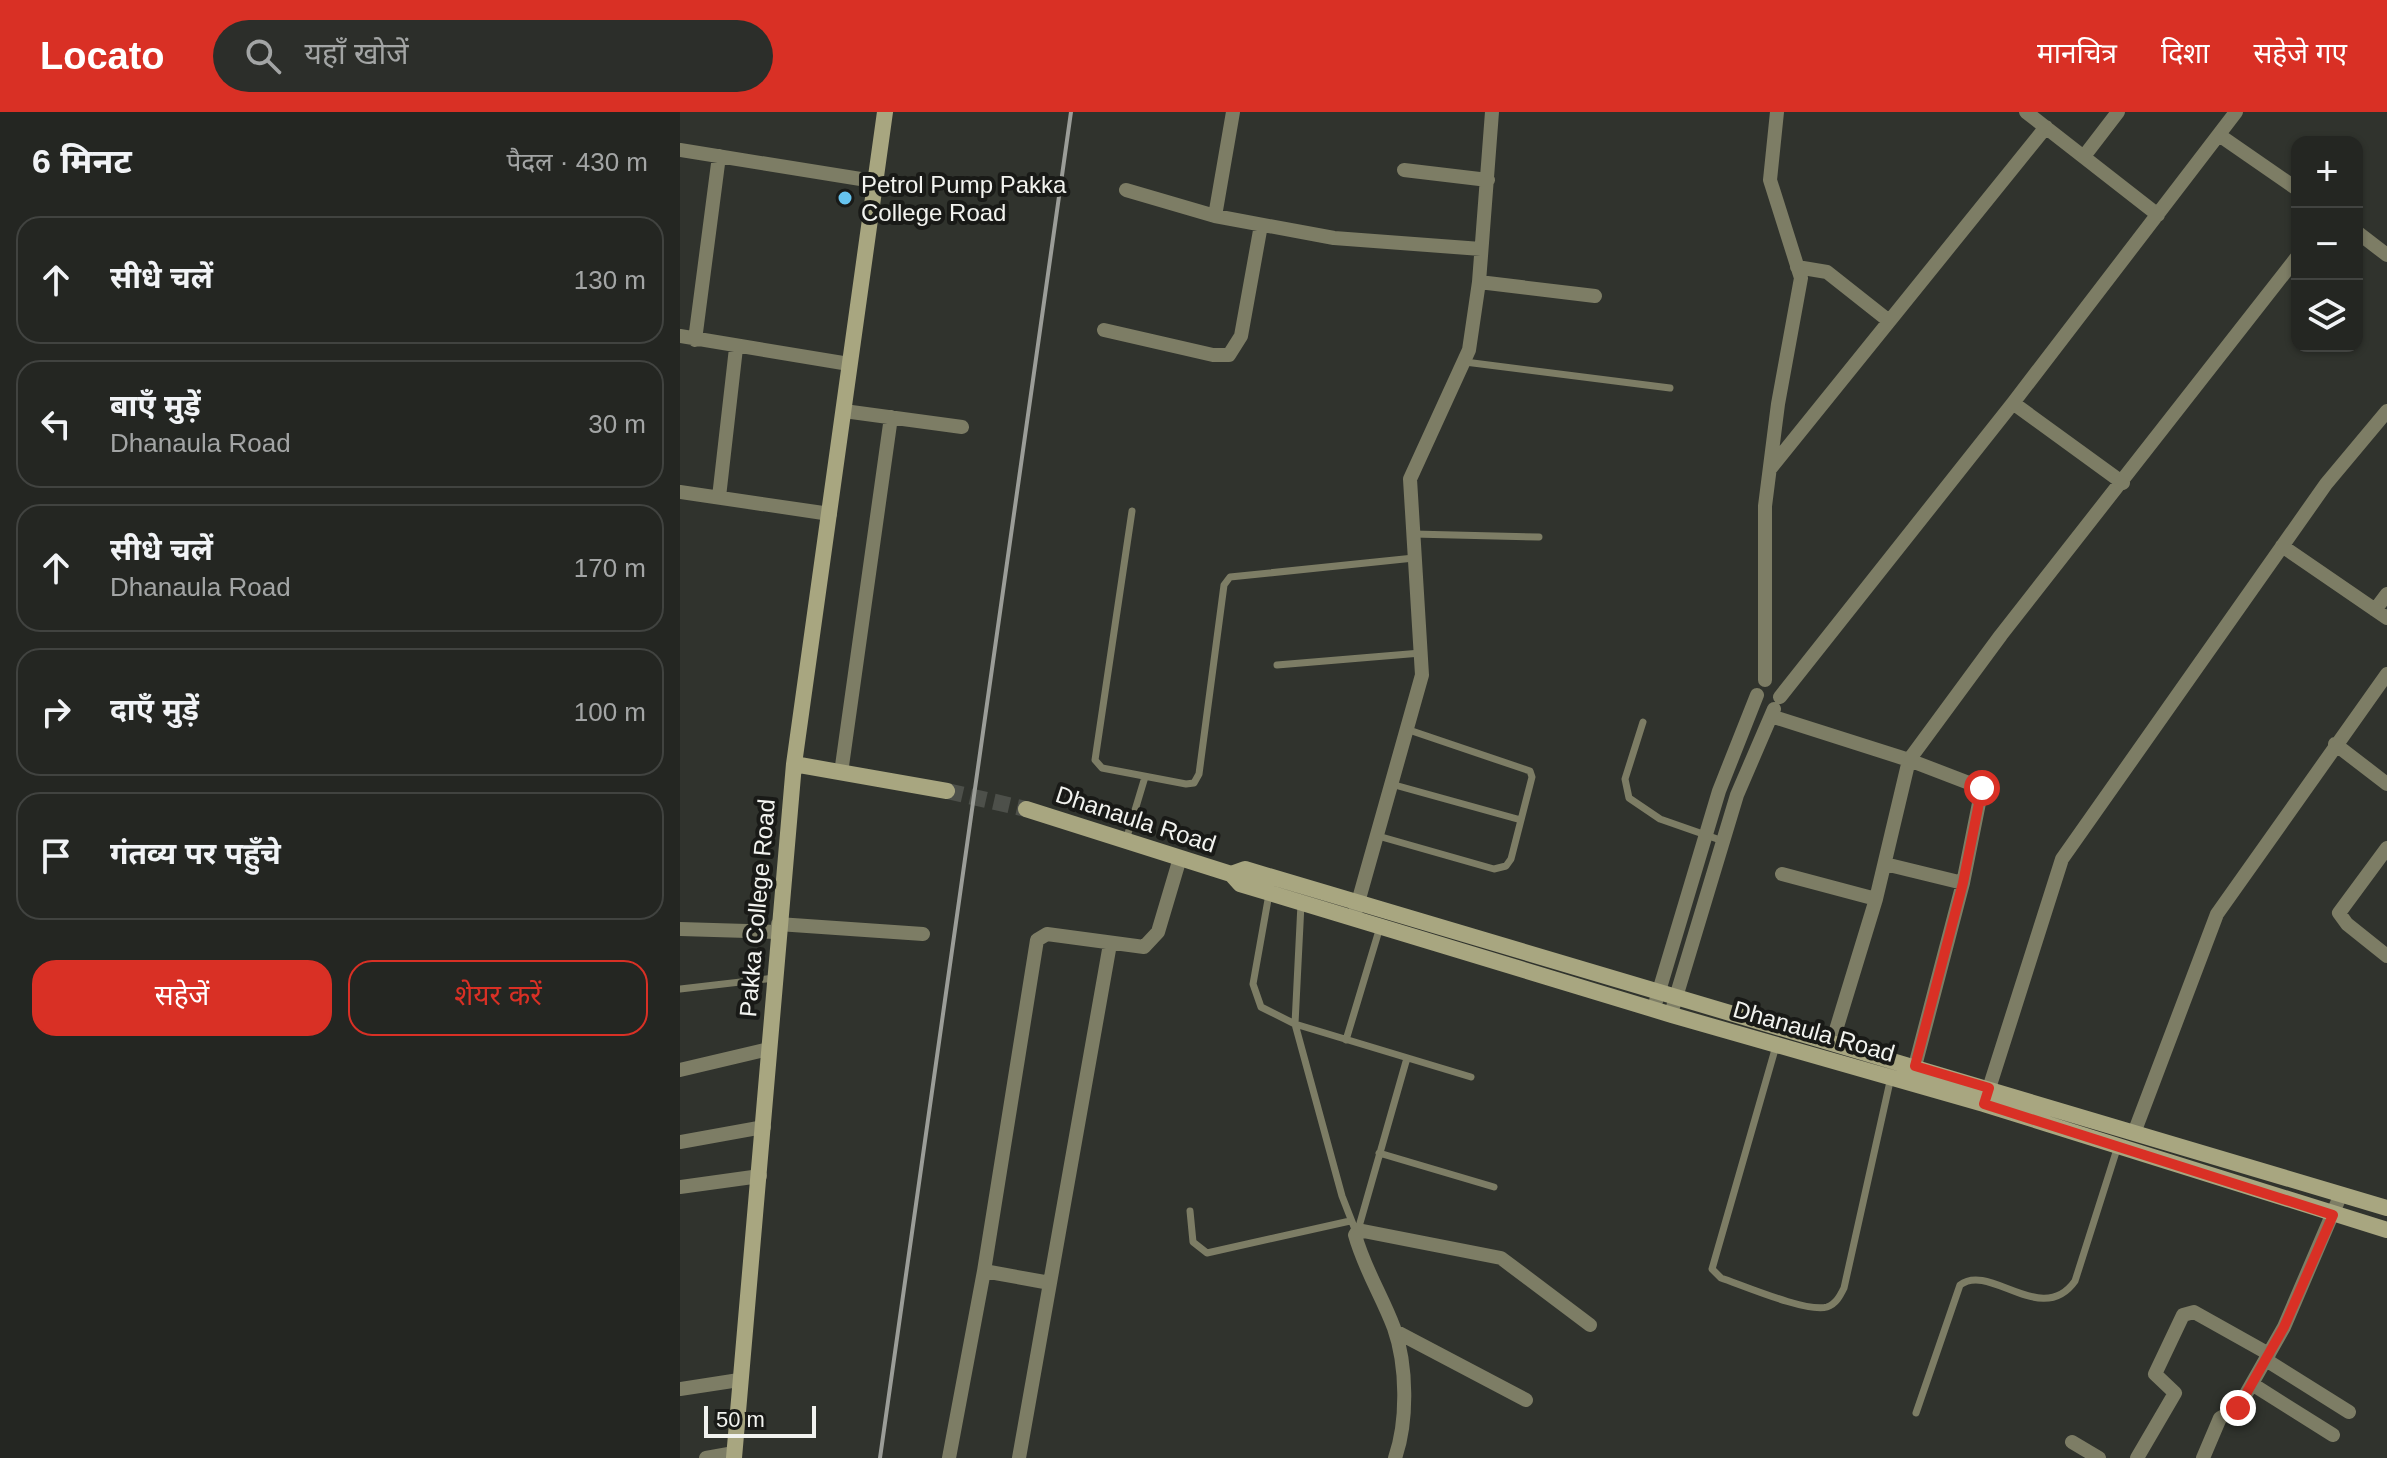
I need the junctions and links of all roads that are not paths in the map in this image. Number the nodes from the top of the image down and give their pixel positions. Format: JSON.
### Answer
{"nodes":[{"id":1,"x":885,"y":112,"type":"edge"},
{"id":2,"x":1233,"y":112,"type":"edge"},
{"id":3,"x":1492,"y":112,"type":"edge"},
{"id":4,"x":1777,"y":112,"type":"edge"},
{"id":5,"x":2026,"y":112,"type":"edge"},
{"id":6,"x":2118,"y":112,"type":"edge"},
{"id":7,"x":2236,"y":112,"type":"edge"},
{"id":8,"x":2046,"y":127,"type":"junction"},
{"id":9,"x":2219,"y":135,"type":"junction"},
{"id":10,"x":680,"y":150,"type":"edge"},
{"id":11,"x":2085,"y":155,"type":"junction"},
{"id":12,"x":719,"y":156,"type":"junction"},
{"id":13,"x":1404,"y":170,"type":"dead end"},
{"id":14,"x":1488,"y":180,"type":"junction"},
{"id":15,"x":873,"y":181,"type":"junction"},
{"id":16,"x":2291,"y":185,"type":"edge"},
{"id":17,"x":1126,"y":190,"type":"dead end"},
{"id":18,"x":2158,"y":215,"type":"junction"},
{"id":19,"x":1215,"y":216,"type":"junction"},
{"id":20,"x":1261,"y":225,"type":"junction"},
{"id":21,"x":2363,"y":237,"type":"edge"},
{"id":22,"x":1481,"y":249,"type":"junction"},
{"id":23,"x":2387,"y":255,"type":"edge"},
{"id":24,"x":2291,"y":265,"type":"edge"},
{"id":25,"x":1797,"y":267,"type":"junction"},
{"id":26,"x":1479,"y":282,"type":"junction"},
{"id":27,"x":1595,"y":296,"type":"dead end"},
{"id":28,"x":1889,"y":321,"type":"junction"},
{"id":29,"x":1104,"y":330,"type":"dead end"},
{"id":30,"x":687,"y":338,"type":"edge"},
{"id":31,"x":736,"y":348,"type":"junction"},
{"id":32,"x":1465,"y":362,"type":"junction"},
{"id":33,"x":849,"y":364,"type":"junction"},
{"id":34,"x":1670,"y":388,"type":"dead end"},
{"id":35,"x":2013,"y":403,"type":"junction"},
{"id":36,"x":844,"y":411,"type":"junction"},
{"id":37,"x":2387,"y":411,"type":"edge"},
{"id":38,"x":891,"y":417,"type":"junction"},
{"id":39,"x":962,"y":427,"type":"dead end"},
{"id":40,"x":1770,"y":469,"type":"junction"},
{"id":41,"x":2123,"y":483,"type":"junction"},
{"id":42,"x":680,"y":492,"type":"edge"},
{"id":43,"x":719,"y":497,"type":"junction"},
{"id":44,"x":1132,"y":511,"type":"dead end"},
{"id":45,"x":830,"y":514,"type":"junction"},
{"id":46,"x":1412,"y":534,"type":"junction"},
{"id":47,"x":1539,"y":537,"type":"dead end"},
{"id":48,"x":2282,"y":546,"type":"junction"},
{"id":49,"x":1414,"y":558,"type":"junction"},
{"id":50,"x":2387,"y":594,"type":"edge"},
{"id":51,"x":2381,"y":614,"type":"edge"},
{"id":52,"x":1421,"y":653,"type":"junction"},
{"id":53,"x":1277,"y":665,"type":"dead end"},
{"id":54,"x":2387,"y":674,"type":"edge"},
{"id":55,"x":1765,"y":680,"type":"junction"},
{"id":56,"x":1757,"y":695,"type":"junction"},
{"id":57,"x":1778,"y":699,"type":"junction"},
{"id":58,"x":1771,"y":716,"type":"junction"},
{"id":59,"x":1643,"y":722,"type":"dead end"},
{"id":60,"x":1409,"y":730,"type":"junction"},
{"id":61,"x":2335,"y":744,"type":"junction"},
{"id":62,"x":1909,"y":760,"type":"junction"},
{"id":63,"x":794,"y":764,"type":"junction"},
{"id":64,"x":841,"y":773,"type":"junction"},
{"id":65,"x":1145,"y":777,"type":"junction"},
{"id":66,"x":1391,"y":784,"type":"junction"},
{"id":67,"x":2387,"y":784,"type":"edge"},
{"id":68,"x":947,"y":791,"type":"tunnel mouth"},
{"id":69,"x":1026,"y":809,"type":"tunnel mouth"},
{"id":70,"x":1521,"y":820,"type":"junction"},
{"id":71,"x":1375,"y":835,"type":"junction"},
{"id":72,"x":1706,"y":835,"type":"junction"},
{"id":73,"x":1126,"y":840,"type":"junction"},
{"id":74,"x":1723,"y":841,"type":"junction"},
{"id":75,"x":2387,"y":848,"type":"edge"},
{"id":76,"x":1180,"y":858,"type":"junction"},
{"id":77,"x":1885,"y":864,"type":"junction"},
{"id":78,"x":1231,"y":874,"type":"junction"},
{"id":79,"x":1782,"y":874,"type":"dead end"},
{"id":80,"x":1963,"y":883,"type":"junction"},
{"id":81,"x":1269,"y":892,"type":"junction"},
{"id":82,"x":1876,"y":899,"type":"junction"},
{"id":83,"x":1301,"y":902,"type":"junction"},
{"id":84,"x":1355,"y":910,"type":"junction"},
{"id":85,"x":1381,"y":925,"type":"junction"},
{"id":86,"x":778,"y":928,"type":"junction"},
{"id":87,"x":680,"y":929,"type":"edge"},
{"id":88,"x":923,"y":934,"type":"dead end"},
{"id":89,"x":1110,"y":944,"type":"junction"},
{"id":90,"x":2387,"y":956,"type":"edge"},
{"id":91,"x":774,"y":978,"type":"junction"},
{"id":92,"x":680,"y":989,"type":"edge"},
{"id":93,"x":1656,"y":1001,"type":"junction"},
{"id":94,"x":1674,"y":1007,"type":"junction"},
{"id":95,"x":1295,"y":1024,"type":"junction"},
{"id":96,"x":1346,"y":1040,"type":"junction"},
{"id":97,"x":1832,"y":1043,"type":"junction"},
{"id":98,"x":1776,"y":1046,"type":"junction"},
{"id":99,"x":769,"y":1049,"type":"junction"},
{"id":100,"x":1407,"y":1058,"type":"junction"},
{"id":101,"x":1895,"y":1060,"type":"junction"},
{"id":102,"x":1915,"y":1066,"type":"junction"},
{"id":103,"x":680,"y":1070,"type":"edge"},
{"id":104,"x":1471,"y":1077,"type":"dead end"},
{"id":105,"x":1891,"y":1078,"type":"junction"},
{"id":106,"x":1986,"y":1096,"type":"junction"},
{"id":107,"x":764,"y":1127,"type":"junction"},
{"id":108,"x":2134,"y":1133,"type":"junction"},
{"id":109,"x":680,"y":1142,"type":"edge"},
{"id":110,"x":2117,"y":1149,"type":"junction"},
{"id":111,"x":1379,"y":1153,"type":"junction"},
{"id":112,"x":760,"y":1176,"type":"junction"},
{"id":113,"x":680,"y":1187,"type":"edge"},
{"id":114,"x":1494,"y":1187,"type":"dead end"},
{"id":115,"x":2341,"y":1194,"type":"junction"},
{"id":116,"x":2387,"y":1208,"type":"edge"},
{"id":117,"x":1190,"y":1211,"type":"dead end"},
{"id":118,"x":2333,"y":1215,"type":"junction"},
{"id":119,"x":1355,"y":1228,"type":"junction"},
{"id":120,"x":2387,"y":1230,"type":"edge"},
{"id":121,"x":984,"y":1271,"type":"junction"},
{"id":122,"x":1050,"y":1283,"type":"junction"},
{"id":123,"x":1590,"y":1325,"type":"dead end"},
{"id":124,"x":1395,"y":1331,"type":"junction"},
{"id":125,"x":2268,"y":1357,"type":"junction"},
{"id":126,"x":739,"y":1380,"type":"junction"},
{"id":127,"x":2252,"y":1384,"type":"junction"},
{"id":128,"x":680,"y":1389,"type":"edge"},
{"id":129,"x":1526,"y":1400,"type":"dead end"},
{"id":130,"x":2349,"y":1412,"type":"dead end"},
{"id":131,"x":1916,"y":1413,"type":"dead end"},
{"id":132,"x":2333,"y":1435,"type":"dead end"},
{"id":133,"x":2072,"y":1442,"type":"dead end"},
{"id":134,"x":734,"y":1456,"type":"edge"},
{"id":135,"x":706,"y":1458,"type":"edge"},
{"id":136,"x":949,"y":1458,"type":"edge"},
{"id":137,"x":1019,"y":1458,"type":"edge"},
{"id":138,"x":1395,"y":1458,"type":"edge"},
{"id":139,"x":2099,"y":1458,"type":"edge"},
{"id":140,"x":2137,"y":1458,"type":"edge"},
{"id":141,"x":2203,"y":1458,"type":"edge"}],
"edges":[{"from":1,"to":15,"type":"street","name":"Pakka College Road"},
{"from":2,"to":19,"type":"street"},
{"from":3,"to":14,"type":"street"},
{"from":4,"to":25,"type":"street"},
{"from":5,"to":8,"type":"street"},
{"from":6,"to":11,"type":"street"},
{"from":7,"to":9,"type":"street"},
{"from":8,"to":11,"type":"street"},
{"from":8,"to":28,"type":"street"},
{"from":9,"to":16,"type":"street"},
{"from":9,"to":18,"type":"street"},
{"from":10,"to":12,"type":"street"},
{"from":11,"to":18,"type":"street"},
{"from":12,"to":15,"type":"street"},
{"from":12,"to":30,"type":"street"},
{"from":13,"to":14,"type":"street"},
{"from":14,"to":22,"type":"street"},
{"from":15,"to":33,"type":"street","name":"Pakka College Road"},
{"from":17,"to":19,"type":"street"},
{"from":18,"to":35,"type":"street"},
{"from":19,"to":20,"type":"street"},
{"from":20,"to":22,"type":"street"},
{"from":20,"to":29,"type":"street"},
{"from":21,"to":23,"type":"street"},
{"from":22,"to":26,"type":"street"},
{"from":24,"to":41,"type":"street"},
{"from":25,"to":28,"type":"street"},
{"from":25,"to":40,"type":"street"},
{"from":26,"to":27,"type":"street"},
{"from":26,"to":32,"type":"street"},
{"from":28,"to":40,"type":"street"},
{"from":30,"to":31,"type":"street"},
{"from":31,"to":33,"type":"street"},
{"from":31,"to":43,"type":"street"},
{"from":32,"to":34,"type":"lane"},
{"from":32,"to":46,"type":"street"},
{"from":33,"to":36,"type":"street","name":"Pakka College Road"},
{"from":35,"to":41,"type":"street"},
{"from":35,"to":57,"type":"street"},
{"from":36,"to":38,"type":"street"},
{"from":36,"to":45,"type":"street","name":"Pakka College Road"},
{"from":37,"to":48,"type":"street"},
{"from":38,"to":39,"type":"street"},
{"from":38,"to":64,"type":"street"},
{"from":40,"to":55,"type":"street"},
{"from":41,"to":62,"type":"street"},
{"from":42,"to":43,"type":"street"},
{"from":43,"to":45,"type":"street"},
{"from":44,"to":65,"type":"lane"},
{"from":45,"to":63,"type":"street","name":"Pakka College Road"},
{"from":46,"to":47,"type":"lane"},
{"from":46,"to":49,"type":"street"},
{"from":48,"to":51,"type":"street"},
{"from":48,"to":106,"type":"street"},
{"from":49,"to":52,"type":"street"},
{"from":49,"to":65,"type":"lane"},
{"from":50,"to":51,"type":"street"},
{"from":52,"to":53,"type":"lane"},
{"from":52,"to":60,"type":"street"},
{"from":54,"to":61,"type":"street"},
{"from":55,"to":56,"type":"street"},
{"from":55,"to":57,"type":"street"},
{"from":56,"to":57,"type":"street"},
{"from":56,"to":72,"type":"street"},
{"from":57,"to":58,"type":"street"},
{"from":58,"to":62,"type":"street"},
{"from":58,"to":74,"type":"street"},
{"from":59,"to":72,"type":"lane"},
{"from":60,"to":66,"type":"street"},
{"from":60,"to":70,"type":"lane"},
{"from":61,"to":67,"type":"street"},
{"from":61,"to":108,"type":"street"},
{"from":62,"to":77,"type":"street"},
{"from":62,"to":80,"type":"street"},
{"from":63,"to":64,"type":"street"},
{"from":63,"to":86,"type":"street","name":"Pakka College Road"},
{"from":64,"to":68,"type":"street"},
{"from":65,"to":73,"type":"lane"},
{"from":66,"to":70,"type":"lane"},
{"from":66,"to":71,"type":"street"},
{"from":69,"to":73,"type":"street","name":"Dhanaula Road"},
{"from":70,"to":71,"type":"lane"},
{"from":71,"to":84,"type":"street"},
{"from":72,"to":74,"type":"lane"},
{"from":72,"to":93,"type":"street"},
{"from":73,"to":76,"type":"street","name":"Dhanaula Road"},
{"from":74,"to":94,"type":"street"},
{"from":75,"to":90,"type":"street"},
{"from":76,"to":78,"type":"street","name":"Dhanaula Road"},
{"from":76,"to":89,"type":"street"},
{"from":77,"to":80,"type":"street"},
{"from":77,"to":82,"type":"street"},
{"from":78,"to":81,"type":"street","name":"Dhanaula Road"},
{"from":78,"to":84,"type":"street","name":"Dhanaula Road"},
{"from":79,"to":82,"type":"street"},
{"from":80,"to":102,"type":"street"},
{"from":81,"to":83,"type":"street","name":"Dhanaula Road"},
{"from":81,"to":95,"type":"lane"},
{"from":82,"to":97,"type":"street"},
{"from":83,"to":84,"type":"street","name":"Dhanaula Road"},
{"from":83,"to":95,"type":"lane"},
{"from":84,"to":85,"type":"street","name":"Dhanaula Road"},
{"from":84,"to":93,"type":"street","name":"Dhanaula Road"},
{"from":85,"to":93,"type":"street","name":"Dhanaula Road"},
{"from":85,"to":96,"type":"lane"},
{"from":86,"to":87,"type":"street"},
{"from":86,"to":88,"type":"street"},
{"from":86,"to":91,"type":"street","name":"Pakka College Road"},
{"from":89,"to":121,"type":"street"},
{"from":89,"to":122,"type":"street"},
{"from":91,"to":92,"type":"lane"},
{"from":91,"to":99,"type":"street","name":"Pakka College Road"},
{"from":93,"to":94,"type":"street","name":"Dhanaula Road"},
{"from":94,"to":97,"type":"street","name":"Dhanaula Road"},
{"from":94,"to":98,"type":"street","name":"Dhanaula Road"},
{"from":95,"to":96,"type":"lane"},
{"from":95,"to":119,"type":"lane"},
{"from":96,"to":100,"type":"lane"},
{"from":97,"to":101,"type":"street","name":"Dhanaula Road"},
{"from":98,"to":105,"type":"street","name":"Dhanaula Road"},
{"from":98,"to":105,"type":"lane"},
{"from":99,"to":103,"type":"street"},
{"from":99,"to":107,"type":"street","name":"Pakka College Road"},
{"from":100,"to":104,"type":"lane"},
{"from":100,"to":111,"type":"lane"},
{"from":101,"to":102,"type":"street","name":"Dhanaula Road"},
{"from":101,"to":105,"type":"lane"},
{"from":102,"to":106,"type":"street","name":"Dhanaula Road"},
{"from":105,"to":106,"type":"street","name":"Dhanaula Road"},
{"from":106,"to":108,"type":"street","name":"Dhanaula Road"},
{"from":106,"to":110,"type":"street","name":"Dhanaula Road"},
{"from":107,"to":109,"type":"street"},
{"from":107,"to":112,"type":"street","name":"Pakka College Road"},
{"from":108,"to":115,"type":"street","name":"Dhanaula Road"},
{"from":110,"to":118,"type":"street","name":"Dhanaula Road"},
{"from":110,"to":131,"type":"lane"},
{"from":111,"to":114,"type":"lane"},
{"from":111,"to":119,"type":"lane"},
{"from":112,"to":113,"type":"street"},
{"from":112,"to":126,"type":"street","name":"Pakka College Road"},
{"from":115,"to":116,"type":"street","name":"Dhanaula Road"},
{"from":115,"to":118,"type":"street"},
{"from":117,"to":119,"type":"lane"},
{"from":118,"to":120,"type":"street","name":"Dhanaula Road"},
{"from":118,"to":125,"type":"street"},
{"from":119,"to":123,"type":"street"},
{"from":119,"to":124,"type":"street"},
{"from":121,"to":122,"type":"street"},
{"from":121,"to":136,"type":"street"},
{"from":122,"to":137,"type":"street"},
{"from":124,"to":129,"type":"street"},
{"from":124,"to":138,"type":"street"},
{"from":125,"to":127,"type":"street"},
{"from":125,"to":130,"type":"street"},
{"from":125,"to":140,"type":"street"},
{"from":126,"to":128,"type":"street"},
{"from":126,"to":134,"type":"street","name":"Pakka College Road"},
{"from":127,"to":132,"type":"street"},
{"from":127,"to":141,"type":"street"},
{"from":133,"to":139,"type":"street"},
{"from":134,"to":135,"type":"street"}]}
